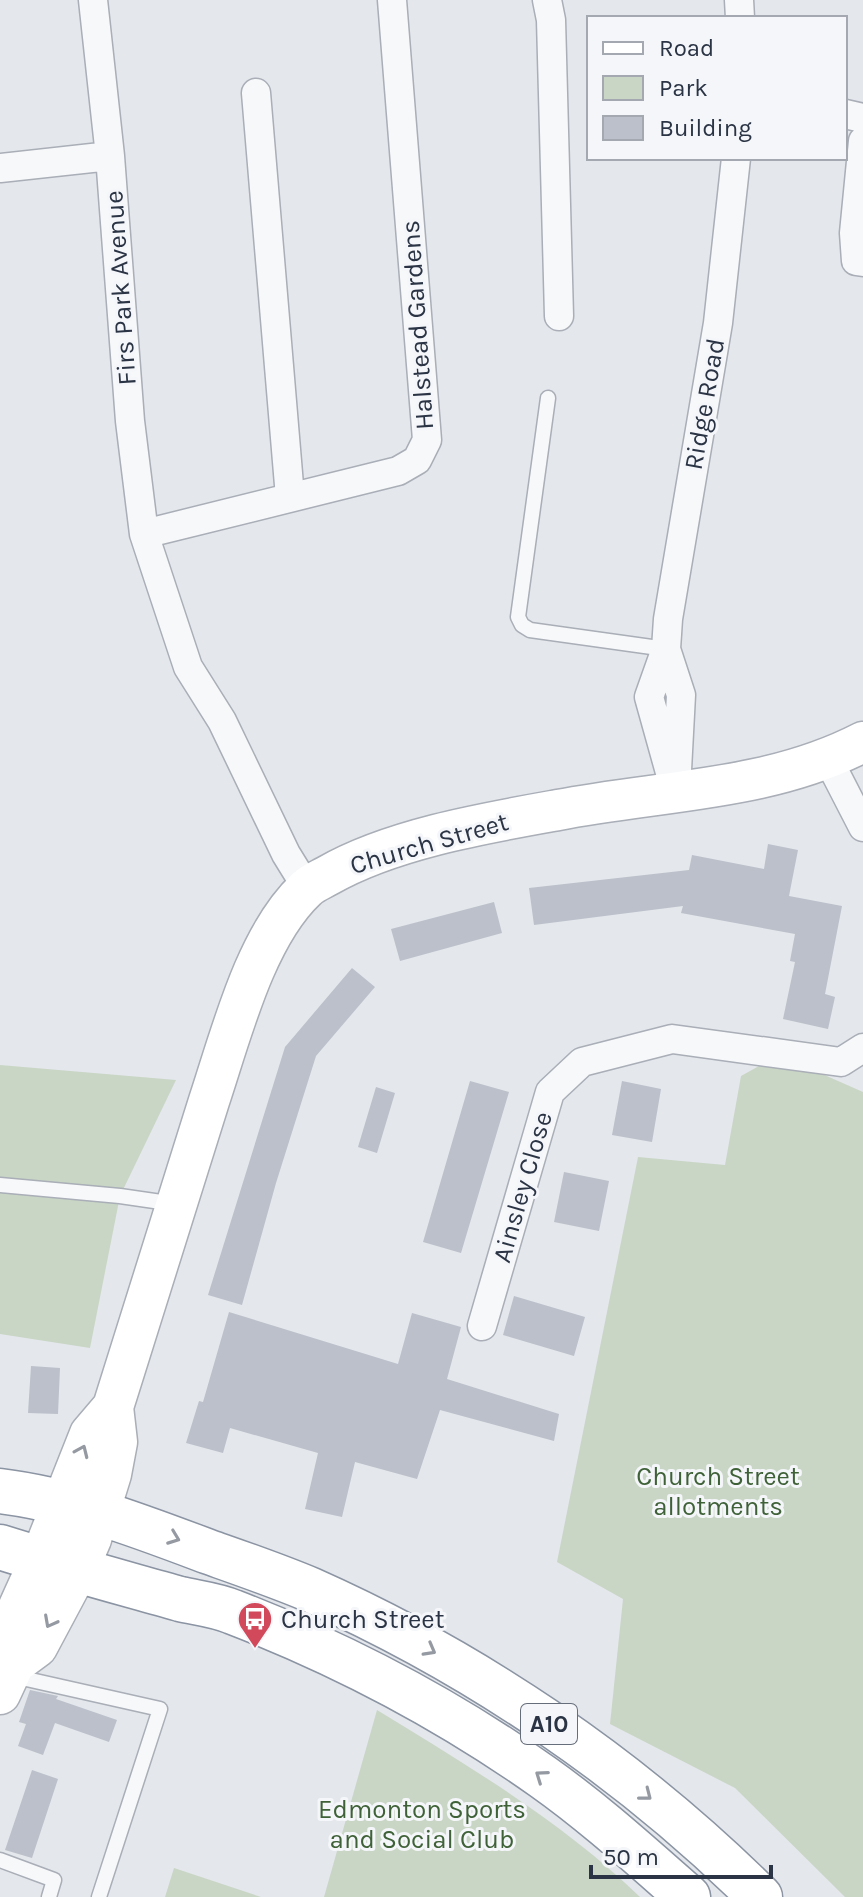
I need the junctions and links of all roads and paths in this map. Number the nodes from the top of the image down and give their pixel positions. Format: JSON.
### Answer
{"nodes":[{"id":1,"x":93,"y":0,"type":"edge"},
{"id":2,"x":392,"y":0,"type":"edge"},
{"id":3,"x":547,"y":0,"type":"edge"},
{"id":4,"x":256,"y":93,"type":"dead end"},
{"id":5,"x":863,"y":141,"type":"edge"},
{"id":6,"x":110,"y":156,"type":"junction"},
{"id":7,"x":736,"y":160,"type":"edge"},
{"id":8,"x":0,"y":168,"type":"edge"},
{"id":9,"x":863,"y":262,"type":"edge"},
{"id":10,"x":559,"y":316,"type":"dead end"},
{"id":11,"x":548,"y":398,"type":"dead end"},
{"id":12,"x":290,"y":497,"type":"junction"},
{"id":13,"x":144,"y":534,"type":"junction"},
{"id":14,"x":666,"y":649,"type":"junction"},
{"id":15,"x":863,"y":742,"type":"edge"},
{"id":16,"x":828,"y":759,"type":"junction"},
{"id":17,"x":676,"y":794,"type":"junction"},
{"id":18,"x":863,"y":827,"type":"edge"},
{"id":19,"x":307,"y":888,"type":"junction"},
{"id":20,"x":863,"y":1048,"type":"edge"},
{"id":21,"x":0,"y":1185,"type":"edge"},
{"id":22,"x":175,"y":1204,"type":"junction"},
{"id":23,"x":482,"y":1326,"type":"dead end"},
{"id":24,"x":0,"y":1491,"type":"edge"},
{"id":25,"x":0,"y":1518,"type":"edge"},
{"id":26,"x":60,"y":1538,"type":"edge"},
{"id":27,"x":8,"y":1677,"type":"edge"},
{"id":28,"x":0,"y":1860,"type":"edge"},
{"id":29,"x":49,"y":1897,"type":"edge"},
{"id":30,"x":99,"y":1897,"type":"edge"},
{"id":31,"x":688,"y":1897,"type":"edge"},
{"id":32,"x":760,"y":1897,"type":"edge"}],
"edges":[{"from":1,"to":6,"type":"street","name":"Firs Park Avenue"},
{"from":2,"to":12,"type":"street","name":"Halstead Gardens"},
{"from":3,"to":10,"type":"street"},
{"from":4,"to":12,"type":"street"},
{"from":5,"to":9,"type":"street"},
{"from":6,"to":8,"type":"street"},
{"from":6,"to":13,"type":"street","name":"Firs Park Avenue"},
{"from":7,"to":14,"type":"street","name":"Ridge Road"},
{"from":11,"to":14,"type":"lane"},
{"from":12,"to":13,"type":"street","name":"Halstead Gardens"},
{"from":13,"to":19,"type":"street","name":"Firs Park Avenue"},
{"from":14,"to":17,"type":"street","name":"Ridge Road"},
{"from":15,"to":16,"type":"main road","name":"Church Street"},
{"from":16,"to":17,"type":"main road","name":"Church Street"},
{"from":16,"to":18,"type":"street"},
{"from":17,"to":19,"type":"main road","name":"Church Street"},
{"from":19,"to":22,"type":"main road","name":"Church Street"},
{"from":20,"to":23,"type":"street","name":"Ainsley Close"},
{"from":21,"to":22,"type":"lane"},
{"from":22,"to":26,"type":"main road","name":"Church Street"},
{"from":24,"to":26,"type":"highway","number":"A10"},
{"from":25,"to":26,"type":"highway","number":"A10"},
{"from":26,"to":27,"type":"main road","name":"Church Street"},
{"from":31,"to":26,"type":"highway","number":"A10","one_way":true},
{"from":26,"to":32,"type":"highway","number":"A10","one_way":true},
{"from":27,"to":30,"type":"lane"},
{"from":28,"to":29,"type":"lane"}]}
